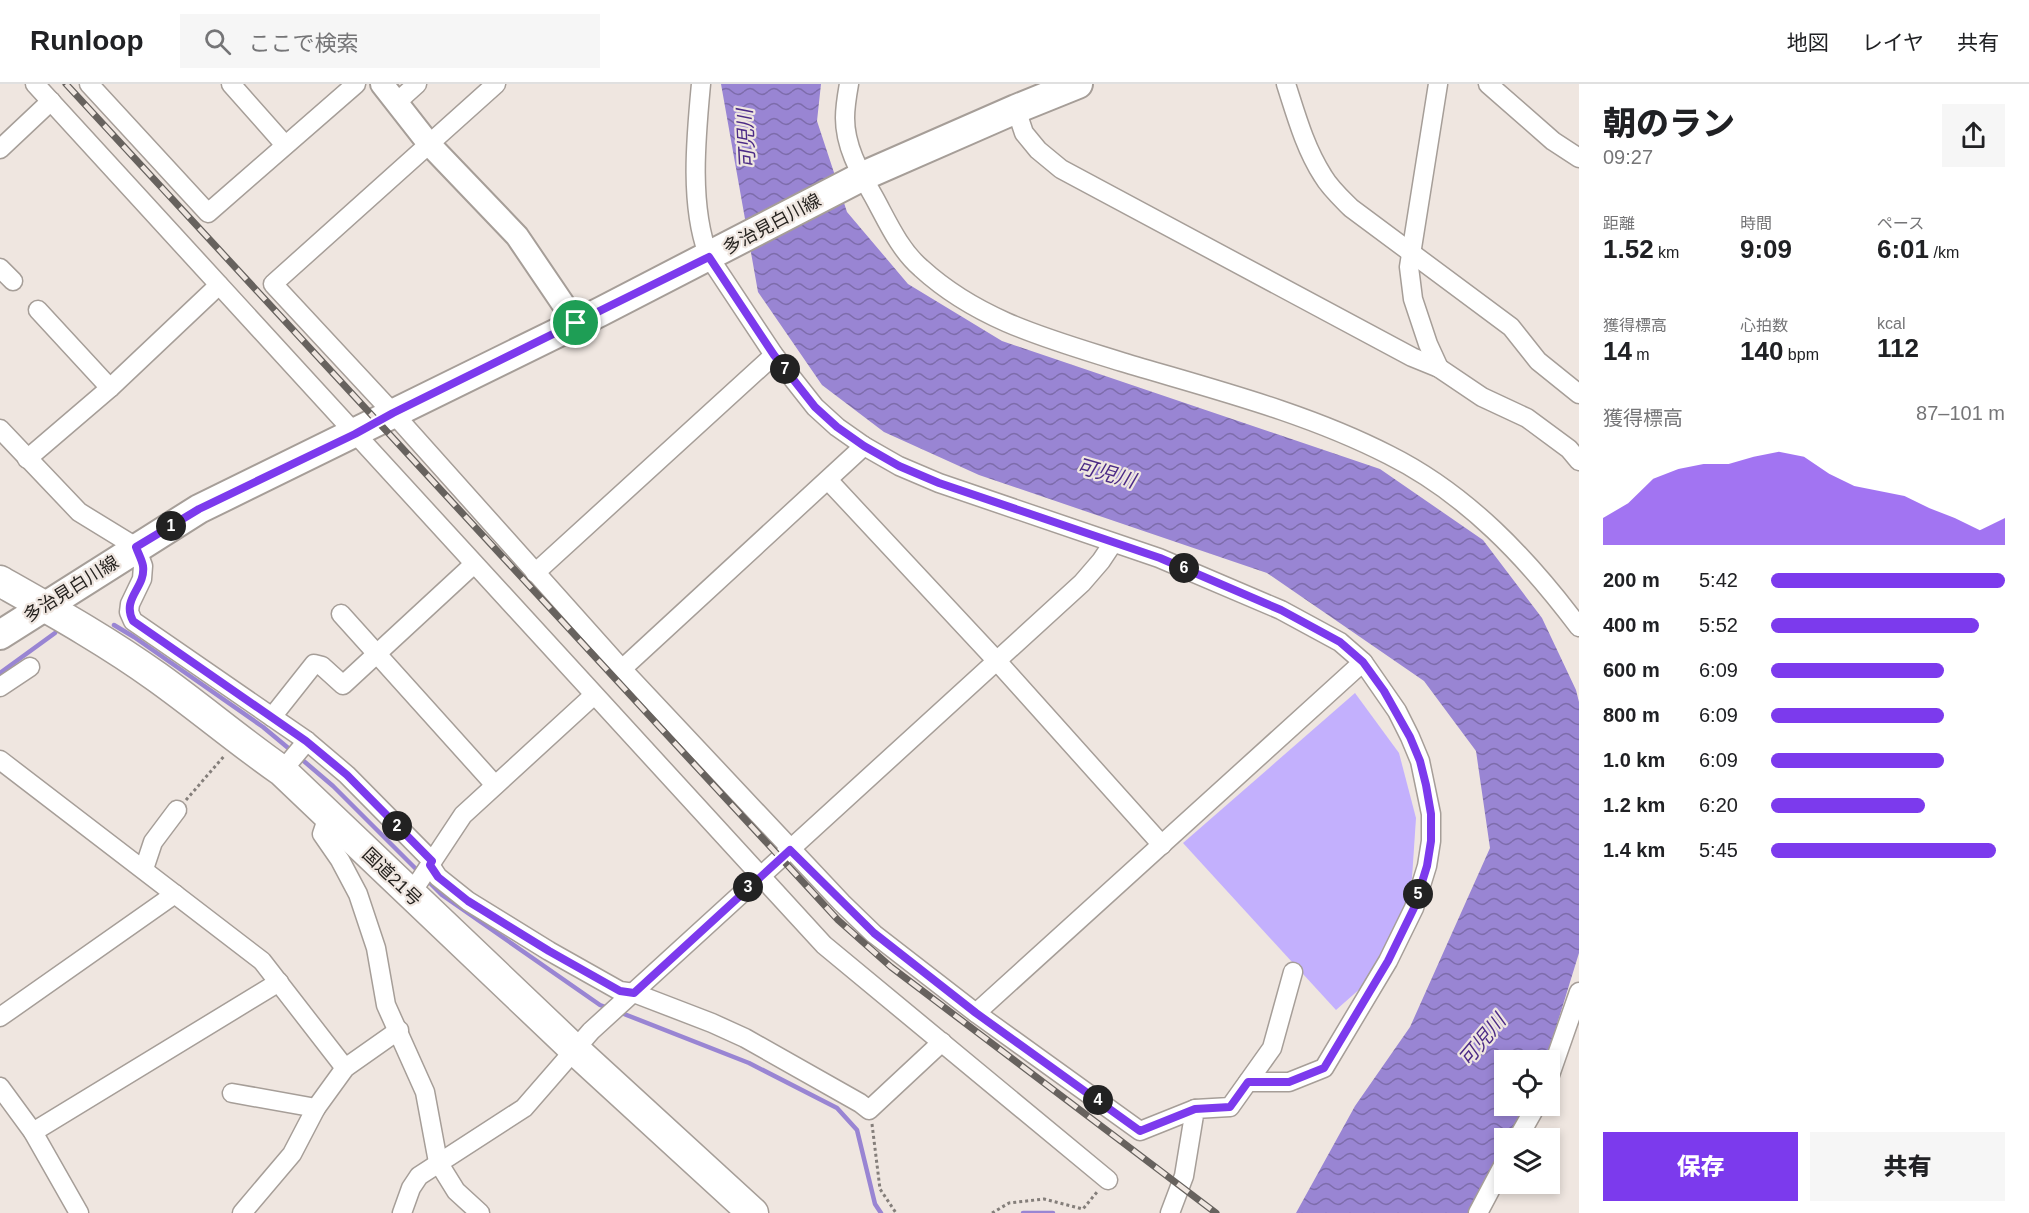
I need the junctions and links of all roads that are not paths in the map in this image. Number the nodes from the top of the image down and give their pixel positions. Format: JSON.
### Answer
{"nodes":[{"id":1,"x":35,"y":84,"type":"edge"},
{"id":2,"x":89,"y":84,"type":"edge"},
{"id":3,"x":231,"y":84,"type":"edge"},
{"id":4,"x":356,"y":84,"type":"edge"},
{"id":5,"x":382,"y":84,"type":"edge"},
{"id":6,"x":417,"y":84,"type":"edge"},
{"id":7,"x":496,"y":84,"type":"edge"},
{"id":8,"x":700,"y":84,"type":"edge"},
{"id":9,"x":849,"y":84,"type":"edge"},
{"id":10,"x":1074,"y":84,"type":"edge"},
{"id":11,"x":1286,"y":84,"type":"edge"},
{"id":12,"x":1438,"y":84,"type":"edge"},
{"id":13,"x":1488,"y":84,"type":"edge"},
{"id":14,"x":51,"y":101,"type":"junction"},
{"id":15,"x":397,"y":102,"type":"junction"},
{"id":16,"x":1016,"y":109,"type":"junction"},
{"id":17,"x":429,"y":144,"type":"junction"},
{"id":18,"x":285,"y":145,"type":"junction"},
{"id":19,"x":0,"y":149,"type":"edge"},
{"id":20,"x":1579,"y":158,"type":"edge"},
{"id":21,"x":863,"y":177,"type":"junction"},
{"id":22,"x":1412,"y":252,"type":"junction"},
{"id":23,"x":709,"y":257,"type":"junction"},
{"id":24,"x":0,"y":268,"type":"edge"},
{"id":25,"x":13,"y":281,"type":"dead end"},
{"id":26,"x":219,"y":285,"type":"junction"},
{"id":27,"x":38,"y":310,"type":"dead end"},
{"id":28,"x":576,"y":323,"type":"junction"},
{"id":29,"x":774,"y":355,"type":"junction"},
{"id":30,"x":1439,"y":368,"type":"junction"},
{"id":31,"x":110,"y":388,"type":"junction"},
{"id":32,"x":1579,"y":394,"type":"edge"},
{"id":33,"x":393,"y":413,"type":"junction"},
{"id":34,"x":0,"y":429,"type":"edge"},
{"id":35,"x":355,"y":434,"type":"junction"},
{"id":36,"x":864,"y":446,"type":"junction"},
{"id":37,"x":27,"y":459,"type":"junction"},
{"id":38,"x":1579,"y":461,"type":"edge"},
{"id":39,"x":828,"y":480,"type":"junction"},
{"id":40,"x":1113,"y":543,"type":"junction"},
{"id":41,"x":136,"y":547,"type":"junction"},
{"id":42,"x":474,"y":564,"type":"junction"},
{"id":43,"x":535,"y":573,"type":"junction"},
{"id":44,"x":0,"y":581,"type":"edge"},
{"id":45,"x":47,"y":606,"type":"junction"},
{"id":46,"x":341,"y":614,"type":"dead end"},
{"id":47,"x":1579,"y":627,"type":"edge"},
{"id":48,"x":0,"y":635,"type":"edge"},
{"id":49,"x":377,"y":653,"type":"junction"},
{"id":50,"x":996,"y":660,"type":"junction"},
{"id":51,"x":1363,"y":662,"type":"junction"},
{"id":52,"x":30,"y":667,"type":"dead end"},
{"id":53,"x":622,"y":669,"type":"junction"},
{"id":54,"x":0,"y":687,"type":"edge"},
{"id":55,"x":594,"y":695,"type":"junction"},
{"id":56,"x":272,"y":717,"type":"junction"},
{"id":57,"x":306,"y":741,"type":"junction"},
{"id":58,"x":0,"y":760,"type":"edge"},
{"id":59,"x":282,"y":771,"type":"junction"},
{"id":60,"x":495,"y":785,"type":"junction"},
{"id":61,"x":177,"y":810,"type":"road end"},
{"id":62,"x":328,"y":816,"type":"junction"},
{"id":63,"x":1162,"y":845,"type":"junction"},
{"id":64,"x":790,"y":850,"type":"junction"},
{"id":65,"x":431,"y":863,"type":"junction"},
{"id":66,"x":144,"y":869,"type":"junction"},
{"id":67,"x":760,"y":876,"type":"junction"},
{"id":68,"x":174,"y":894,"type":"junction"},
{"id":69,"x":410,"y":895,"type":"junction"},
{"id":70,"x":1293,"y":972,"type":"dead end"},
{"id":71,"x":279,"y":982,"type":"junction"},
{"id":72,"x":1579,"y":992,"type":"edge"},
{"id":73,"x":634,"y":993,"type":"junction"},
{"id":74,"x":976,"y":1013,"type":"junction"},
{"id":75,"x":0,"y":1017,"type":"edge"},
{"id":76,"x":399,"y":1030,"type":"junction"},
{"id":77,"x":942,"y":1042,"type":"junction"},
{"id":78,"x":574,"y":1048,"type":"junction"},
{"id":79,"x":1559,"y":1050,"type":"edge"},
{"id":80,"x":345,"y":1068,"type":"junction"},
{"id":81,"x":1248,"y":1082,"type":"junction"},
{"id":82,"x":0,"y":1087,"type":"edge"},
{"id":83,"x":232,"y":1093,"type":"dead end"},
{"id":84,"x":316,"y":1108,"type":"junction"},
{"id":85,"x":1195,"y":1109,"type":"junction"},
{"id":86,"x":33,"y":1132,"type":"junction"},
{"id":87,"x":438,"y":1162,"type":"junction"},
{"id":88,"x":1108,"y":1180,"type":"road end"},
{"id":89,"x":1494,"y":1183,"type":"edge"},
{"id":90,"x":79,"y":1213,"type":"edge"},
{"id":91,"x":242,"y":1213,"type":"edge"},
{"id":92,"x":402,"y":1213,"type":"edge"},
{"id":93,"x":480,"y":1213,"type":"edge"},
{"id":94,"x":753,"y":1213,"type":"edge"},
{"id":95,"x":1170,"y":1213,"type":"edge"},
{"id":96,"x":1478,"y":1213,"type":"edge"}],
"edges":[{"from":1,"to":14,"type":"street"},
{"from":2,"to":18,"type":"street"},
{"from":3,"to":18,"type":"street"},
{"from":4,"to":18,"type":"street"},
{"from":5,"to":15,"type":"street"},
{"from":6,"to":15,"type":"street"},
{"from":7,"to":17,"type":"street"},
{"from":8,"to":23,"type":"street"},
{"from":9,"to":21,"type":"street"},
{"from":10,"to":16,"type":"main road","name":"多治見白川線"},
{"from":11,"to":22,"type":"street"},
{"from":12,"to":22,"type":"street"},
{"from":13,"to":20,"type":"street"},
{"from":14,"to":19,"type":"street"},
{"from":14,"to":26,"type":"street"},
{"from":15,"to":17,"type":"street"},
{"from":16,"to":21,"type":"main road","name":"多治見白川線"},
{"from":16,"to":30,"type":"street"},
{"from":17,"to":28,"type":"street"},
{"from":17,"to":33,"type":"street"},
{"from":21,"to":23,"type":"main road","name":"多治見白川線"},
{"from":21,"to":47,"type":"street"},
{"from":22,"to":30,"type":"street"},
{"from":22,"to":32,"type":"street"},
{"from":23,"to":28,"type":"main road","name":"多治見白川線"},
{"from":23,"to":29,"type":"street"},
{"from":24,"to":25,"type":"street"},
{"from":26,"to":31,"type":"street"},
{"from":26,"to":35,"type":"street"},
{"from":27,"to":31,"type":"street"},
{"from":28,"to":33,"type":"main road","name":"多治見白川線"},
{"from":29,"to":36,"type":"street"},
{"from":29,"to":43,"type":"street"},
{"from":30,"to":38,"type":"street"},
{"from":31,"to":37,"type":"street"},
{"from":33,"to":35,"type":"main road","name":"多治見白川線"},
{"from":33,"to":43,"type":"street"},
{"from":34,"to":37,"type":"street"},
{"from":35,"to":41,"type":"main road","name":"多治見白川線"},
{"from":35,"to":42,"type":"street"},
{"from":36,"to":39,"type":"street"},
{"from":36,"to":40,"type":"street"},
{"from":37,"to":41,"type":"street"},
{"from":39,"to":50,"type":"street"},
{"from":39,"to":53,"type":"street"},
{"from":40,"to":50,"type":"street"},
{"from":40,"to":51,"type":"street"},
{"from":41,"to":45,"type":"main road","name":"多治見白川線"},
{"from":41,"to":56,"type":"street"},
{"from":42,"to":49,"type":"street"},
{"from":42,"to":55,"type":"street"},
{"from":43,"to":53,"type":"street"},
{"from":44,"to":45,"type":"highway","name":"国道21号"},
{"from":45,"to":48,"type":"main road","name":"多治見白川線"},
{"from":45,"to":59,"type":"highway","name":"国道21号"},
{"from":46,"to":49,"type":"street"},
{"from":49,"to":56,"type":"street"},
{"from":49,"to":60,"type":"street"},
{"from":50,"to":63,"type":"street"},
{"from":50,"to":64,"type":"street"},
{"from":51,"to":63,"type":"street"},
{"from":51,"to":81,"type":"street"},
{"from":52,"to":54,"type":"street"},
{"from":53,"to":64,"type":"street"},
{"from":55,"to":60,"type":"street"},
{"from":55,"to":67,"type":"street"},
{"from":56,"to":57,"type":"street"},
{"from":57,"to":59,"type":"street"},
{"from":57,"to":65,"type":"street"},
{"from":58,"to":66,"type":"street"},
{"from":59,"to":62,"type":"highway","name":"国道21号"},
{"from":60,"to":65,"type":"street"},
{"from":61,"to":66,"type":"street"},
{"from":62,"to":69,"type":"highway","name":"国道21号"},
{"from":62,"to":76,"type":"street"},
{"from":63,"to":74,"type":"street"},
{"from":64,"to":67,"type":"street"},
{"from":64,"to":74,"type":"street"},
{"from":65,"to":69,"type":"street"},
{"from":65,"to":73,"type":"street"},
{"from":66,"to":68,"type":"street"},
{"from":67,"to":73,"type":"street"},
{"from":67,"to":77,"type":"street"},
{"from":68,"to":71,"type":"street"},
{"from":68,"to":75,"type":"street"},
{"from":69,"to":78,"type":"highway","name":"国道21号"},
{"from":70,"to":81,"type":"street"},
{"from":71,"to":80,"type":"street"},
{"from":71,"to":86,"type":"street"},
{"from":72,"to":79,"type":"street"},
{"from":73,"to":77,"type":"street"},
{"from":73,"to":78,"type":"street"},
{"from":74,"to":85,"type":"street"},
{"from":76,"to":80,"type":"street"},
{"from":76,"to":87,"type":"street"},
{"from":77,"to":88,"type":"street"},
{"from":78,"to":87,"type":"street"},
{"from":78,"to":94,"type":"highway","name":"国道21号"},
{"from":80,"to":84,"type":"street"},
{"from":81,"to":85,"type":"street"},
{"from":82,"to":86,"type":"street"},
{"from":83,"to":84,"type":"street"},
{"from":84,"to":91,"type":"street"},
{"from":85,"to":95,"type":"street"},
{"from":86,"to":90,"type":"street"},
{"from":87,"to":92,"type":"street"},
{"from":87,"to":93,"type":"street"},
{"from":89,"to":96,"type":"street"}]}
